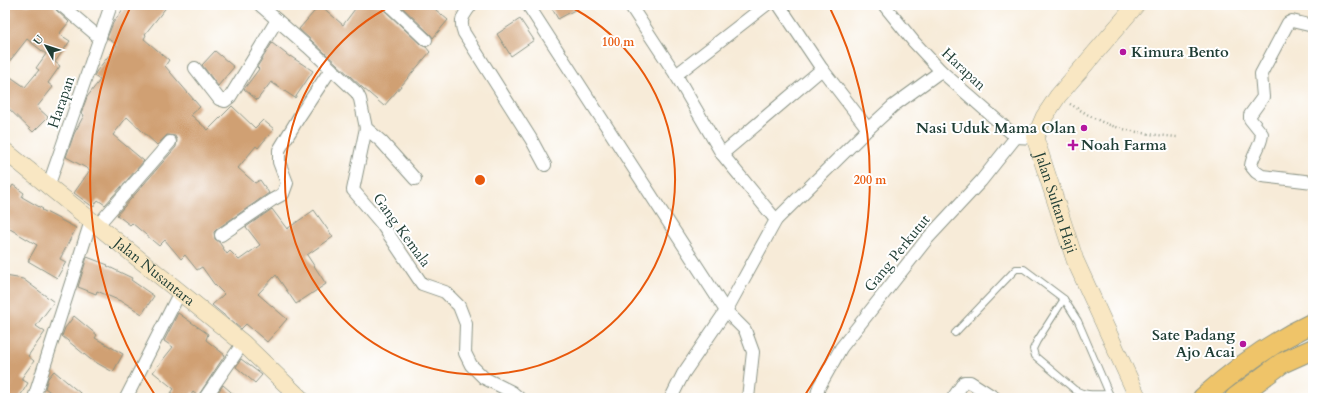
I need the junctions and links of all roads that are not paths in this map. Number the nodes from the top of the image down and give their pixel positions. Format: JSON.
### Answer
{"nodes":[{"id":1,"x":61,"y":5,"type":"edge"},
{"id":2,"x":111,"y":5,"type":"edge"},
{"id":3,"x":260,"y":5,"type":"edge"},
{"id":4,"x":389,"y":5,"type":"edge"},
{"id":5,"x":471,"y":5,"type":"edge"},
{"id":6,"x":528,"y":5,"type":"edge"},
{"id":7,"x":630,"y":5,"type":"edge"},
{"id":8,"x":766,"y":5,"type":"edge"},
{"id":9,"x":779,"y":5,"type":"edge"},
{"id":10,"x":884,"y":5,"type":"edge"},
{"id":11,"x":1136,"y":5,"type":"edge"},
{"id":12,"x":277,"y":20,"type":"junction"},
{"id":13,"x":1313,"y":26,"type":"edge"},
{"id":14,"x":100,"y":38,"type":"junction"},
{"id":15,"x":426,"y":40,"type":"dead end"},
{"id":16,"x":195,"y":68,"type":"dead end"},
{"id":17,"x":331,"y":69,"type":"junction"},
{"id":18,"x":822,"y":69,"type":"junction"},
{"id":19,"x":941,"y":72,"type":"junction"},
{"id":20,"x":676,"y":75,"type":"junction"},
{"id":21,"x":366,"y":128,"type":"junction"},
{"id":22,"x":868,"y":129,"type":"junction"},
{"id":23,"x":1016,"y":137,"type":"junction"},
{"id":24,"x":1035,"y":138,"type":"junction"},
{"id":25,"x":170,"y":142,"type":"dead end"},
{"id":26,"x":5,"y":151,"type":"edge"},
{"id":27,"x":722,"y":154,"type":"junction"},
{"id":28,"x":545,"y":165,"type":"dead end"},
{"id":29,"x":415,"y":179,"type":"dead end"},
{"id":30,"x":1313,"y":182,"type":"edge"},
{"id":31,"x":48,"y":186,"type":"junction"},
{"id":32,"x":776,"y":220,"type":"junction"},
{"id":33,"x":94,"y":224,"type":"junction"},
{"id":34,"x":221,"y":235,"type":"dead end"},
{"id":35,"x":180,"y":292,"type":"junction"},
{"id":36,"x":1064,"y":299,"type":"junction"},
{"id":37,"x":726,"y":311,"type":"junction"},
{"id":38,"x":1313,"y":323,"type":"edge"},
{"id":39,"x":955,"y":333,"type":"dead end"},
{"id":40,"x":242,"y":343,"type":"junction"},
{"id":41,"x":1313,"y":349,"type":"edge"},
{"id":42,"x":1110,"y":396,"type":"edge"},
{"id":43,"x":34,"y":398,"type":"edge"},
{"id":44,"x":126,"y":398,"type":"edge"},
{"id":45,"x":205,"y":398,"type":"edge"},
{"id":46,"x":300,"y":398,"type":"edge"},
{"id":47,"x":519,"y":398,"type":"edge"},
{"id":48,"x":671,"y":398,"type":"edge"},
{"id":49,"x":748,"y":398,"type":"edge"},
{"id":50,"x":816,"y":398,"type":"edge"},
{"id":51,"x":954,"y":398,"type":"edge"},
{"id":52,"x":995,"y":398,"type":"edge"},
{"id":53,"x":1138,"y":398,"type":"edge"},
{"id":54,"x":1203,"y":398,"type":"edge"},
{"id":55,"x":1235,"y":398,"type":"edge"}],
"edges":[{"from":1,"to":14,"type":"street"},
{"from":2,"to":14,"type":"street","name":"Harapan"},
{"from":3,"to":12,"type":"street"},
{"from":4,"to":15,"type":"street"},
{"from":5,"to":28,"type":"street"},
{"from":6,"to":37,"type":"street"},
{"from":7,"to":20,"type":"street"},
{"from":8,"to":20,"type":"street"},
{"from":9,"to":18,"type":"street"},
{"from":10,"to":19,"type":"street","name":"Harapan"},
{"from":11,"to":24,"type":"street","name":"Jalan Sultan Haji"},
{"from":12,"to":16,"type":"street"},
{"from":12,"to":17,"type":"street"},
{"from":13,"to":30,"type":"street"},
{"from":14,"to":31,"type":"street","name":"Harapan"},
{"from":17,"to":21,"type":"street"},
{"from":17,"to":34,"type":"street"},
{"from":18,"to":22,"type":"street"},
{"from":18,"to":27,"type":"street"},
{"from":19,"to":22,"type":"street"},
{"from":19,"to":23,"type":"street","name":"Harapan"},
{"from":20,"to":27,"type":"street"},
{"from":21,"to":29,"type":"street"},
{"from":21,"to":47,"type":"street","name":"Gang Kemala"},
{"from":22,"to":32,"type":"street"},
{"from":23,"to":24,"type":"street"},
{"from":23,"to":50,"type":"street","name":"Gang Perkutut"},
{"from":24,"to":53,"type":"street","name":"Jalan Sultan Haji"},
{"from":25,"to":33,"type":"street"},
{"from":26,"to":31,"type":"street","name":"Jalan Nusantara"},
{"from":27,"to":32,"type":"street"},
{"from":31,"to":33,"type":"street","name":"Jalan Nusantara"},
{"from":32,"to":37,"type":"street"},
{"from":33,"to":35,"type":"street","name":"Jalan Nusantara"},
{"from":33,"to":43,"type":"street"},
{"from":35,"to":40,"type":"street","name":"Jalan Nusantara"},
{"from":35,"to":44,"type":"street"},
{"from":36,"to":39,"type":"lane"},
{"from":36,"to":42,"type":"lane"},
{"from":36,"to":42,"type":"lane"},
{"from":37,"to":48,"type":"street"},
{"from":37,"to":49,"type":"street"},
{"from":38,"to":54,"type":"main road"},
{"from":40,"to":45,"type":"street"},
{"from":40,"to":46,"type":"street","name":"Jalan Nusantara"},
{"from":41,"to":55,"type":"main road"},
{"from":51,"to":52,"type":"street"}]}
